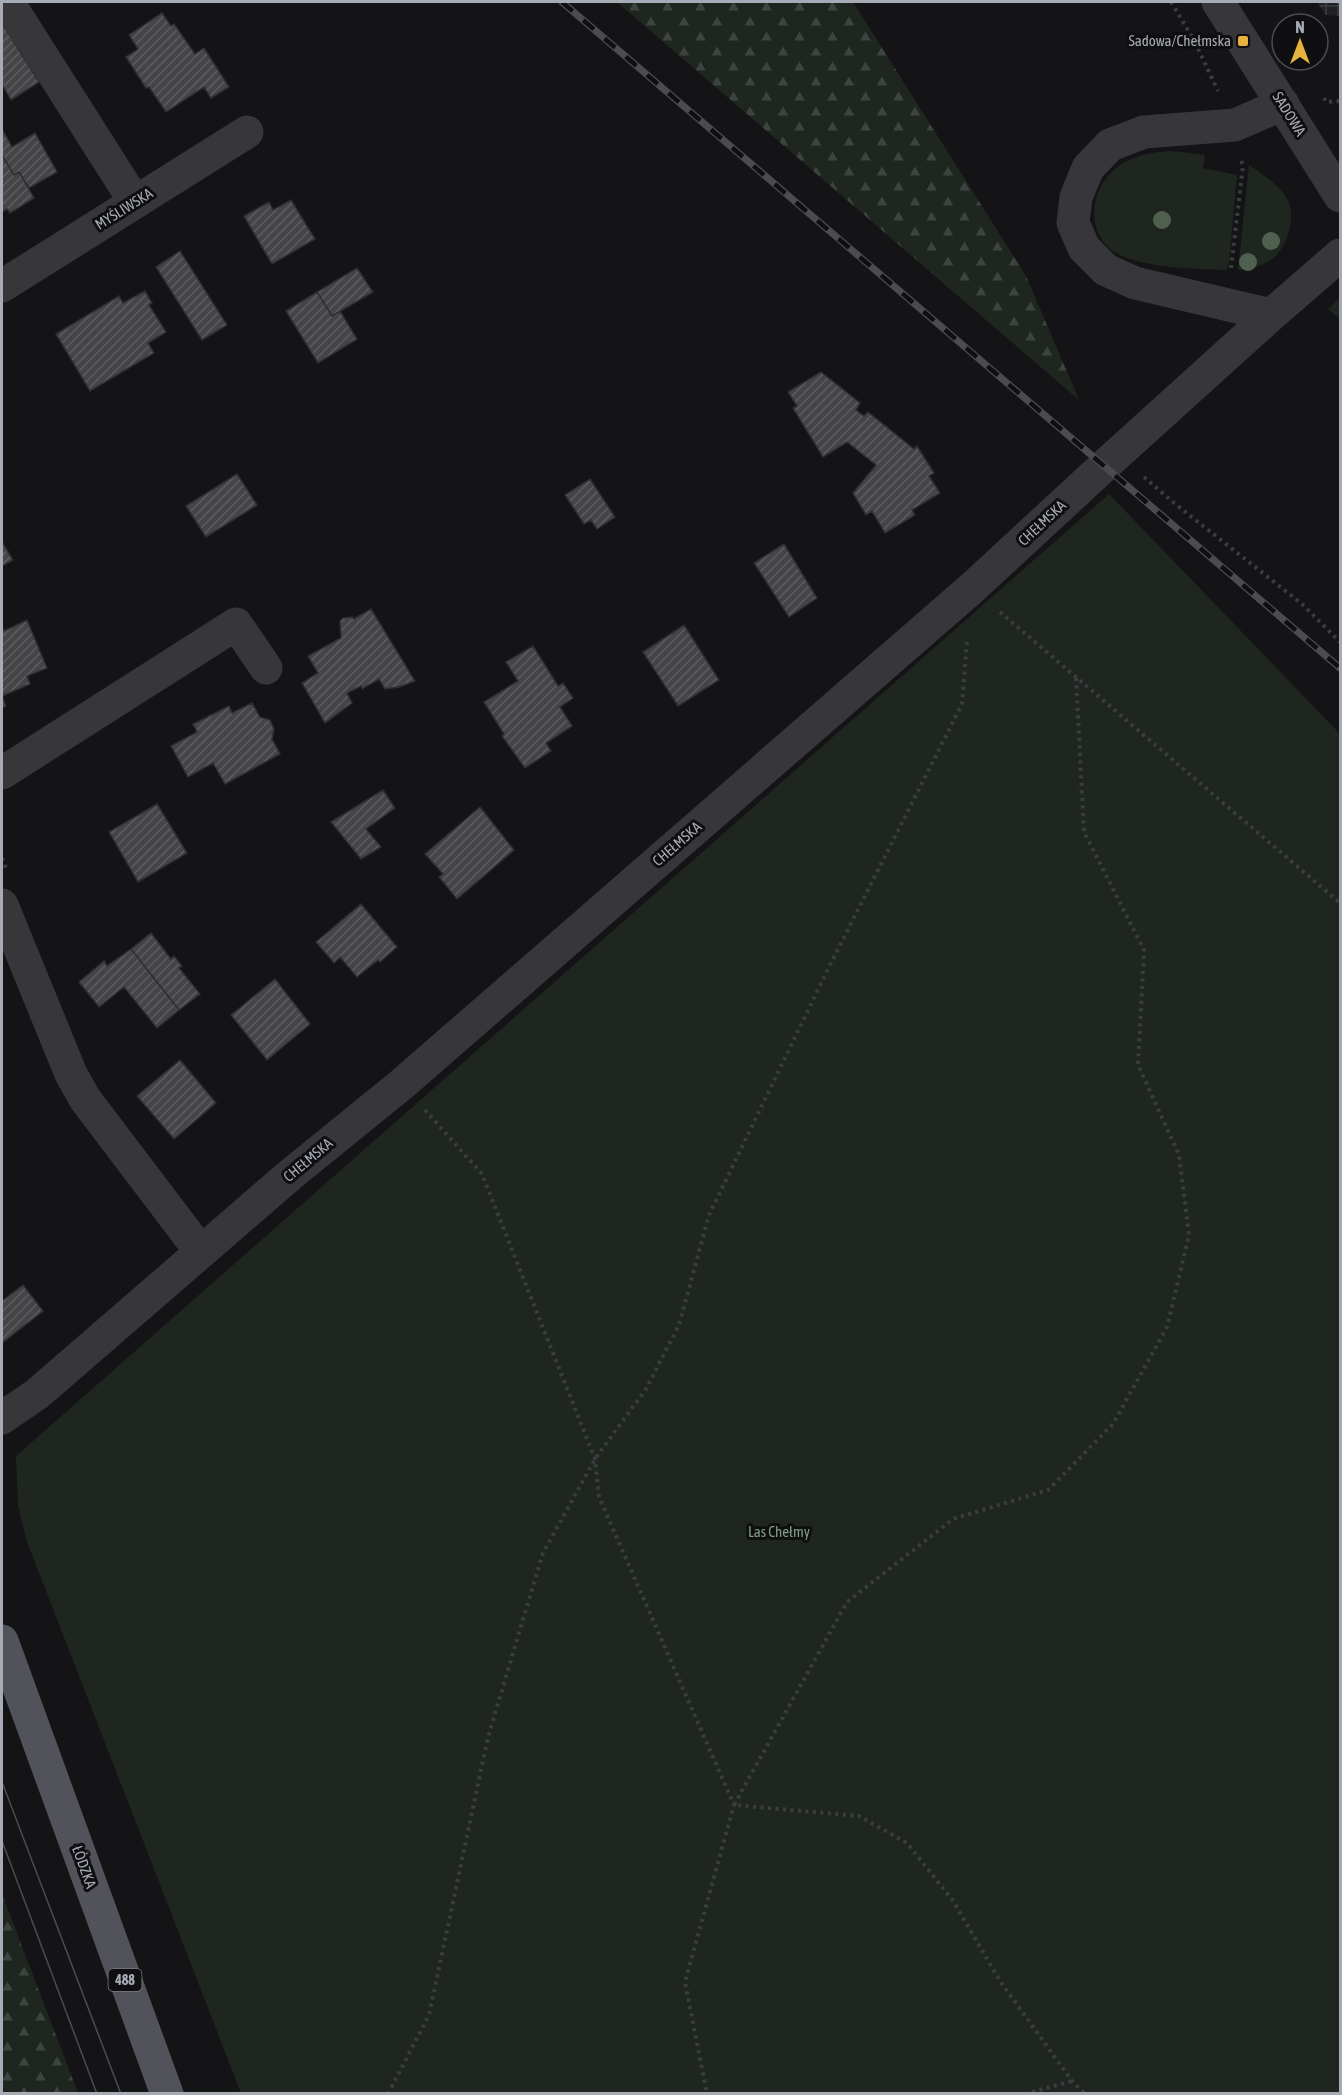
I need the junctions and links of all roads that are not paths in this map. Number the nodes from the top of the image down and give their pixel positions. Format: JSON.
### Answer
{"nodes":[{"id":1,"x":8,"y":2,"type":"edge"},
{"id":2,"x":1218,"y":2,"type":"edge"},
{"id":3,"x":1283,"y":104,"type":"junction"},
{"id":4,"x":247,"y":132,"type":"dead end"},
{"id":5,"x":1341,"y":196,"type":"edge"},
{"id":6,"x":135,"y":202,"type":"junction"},
{"id":7,"x":1341,"y":255,"type":"edge"},
{"id":8,"x":2,"y":286,"type":"edge"},
{"id":9,"x":1271,"y":315,"type":"junction"},
{"id":10,"x":266,"y":668,"type":"dead end"},
{"id":11,"x":2,"y":773,"type":"edge"},
{"id":12,"x":2,"y":905,"type":"edge"},
{"id":13,"x":201,"y":1252,"type":"junction"},
{"id":14,"x":2,"y":1418,"type":"edge"},
{"id":15,"x":2,"y":1641,"type":"edge"},
{"id":16,"x":167,"y":2094,"type":"edge"}],
"edges":[{"from":1,"to":6,"type":"street"},
{"from":2,"to":3,"type":"street","name":"SADOWA"},
{"from":3,"to":5,"type":"street","name":"SADOWA"},
{"from":3,"to":9,"type":"street"},
{"from":4,"to":6,"type":"street","name":"MYŚLIWSKA"},
{"from":6,"to":8,"type":"street","name":"MYŚLIWSKA"},
{"from":7,"to":9,"type":"street","name":"CHEŁMSKA"},
{"from":9,"to":13,"type":"street","name":"CHEŁMSKA"},
{"from":10,"to":11,"type":"street"},
{"from":12,"to":13,"type":"street"},
{"from":13,"to":14,"type":"street","name":"CHEŁMSKA"},
{"from":15,"to":16,"type":"main road","name":"ŁÓDZKA","number":"488"}]}
